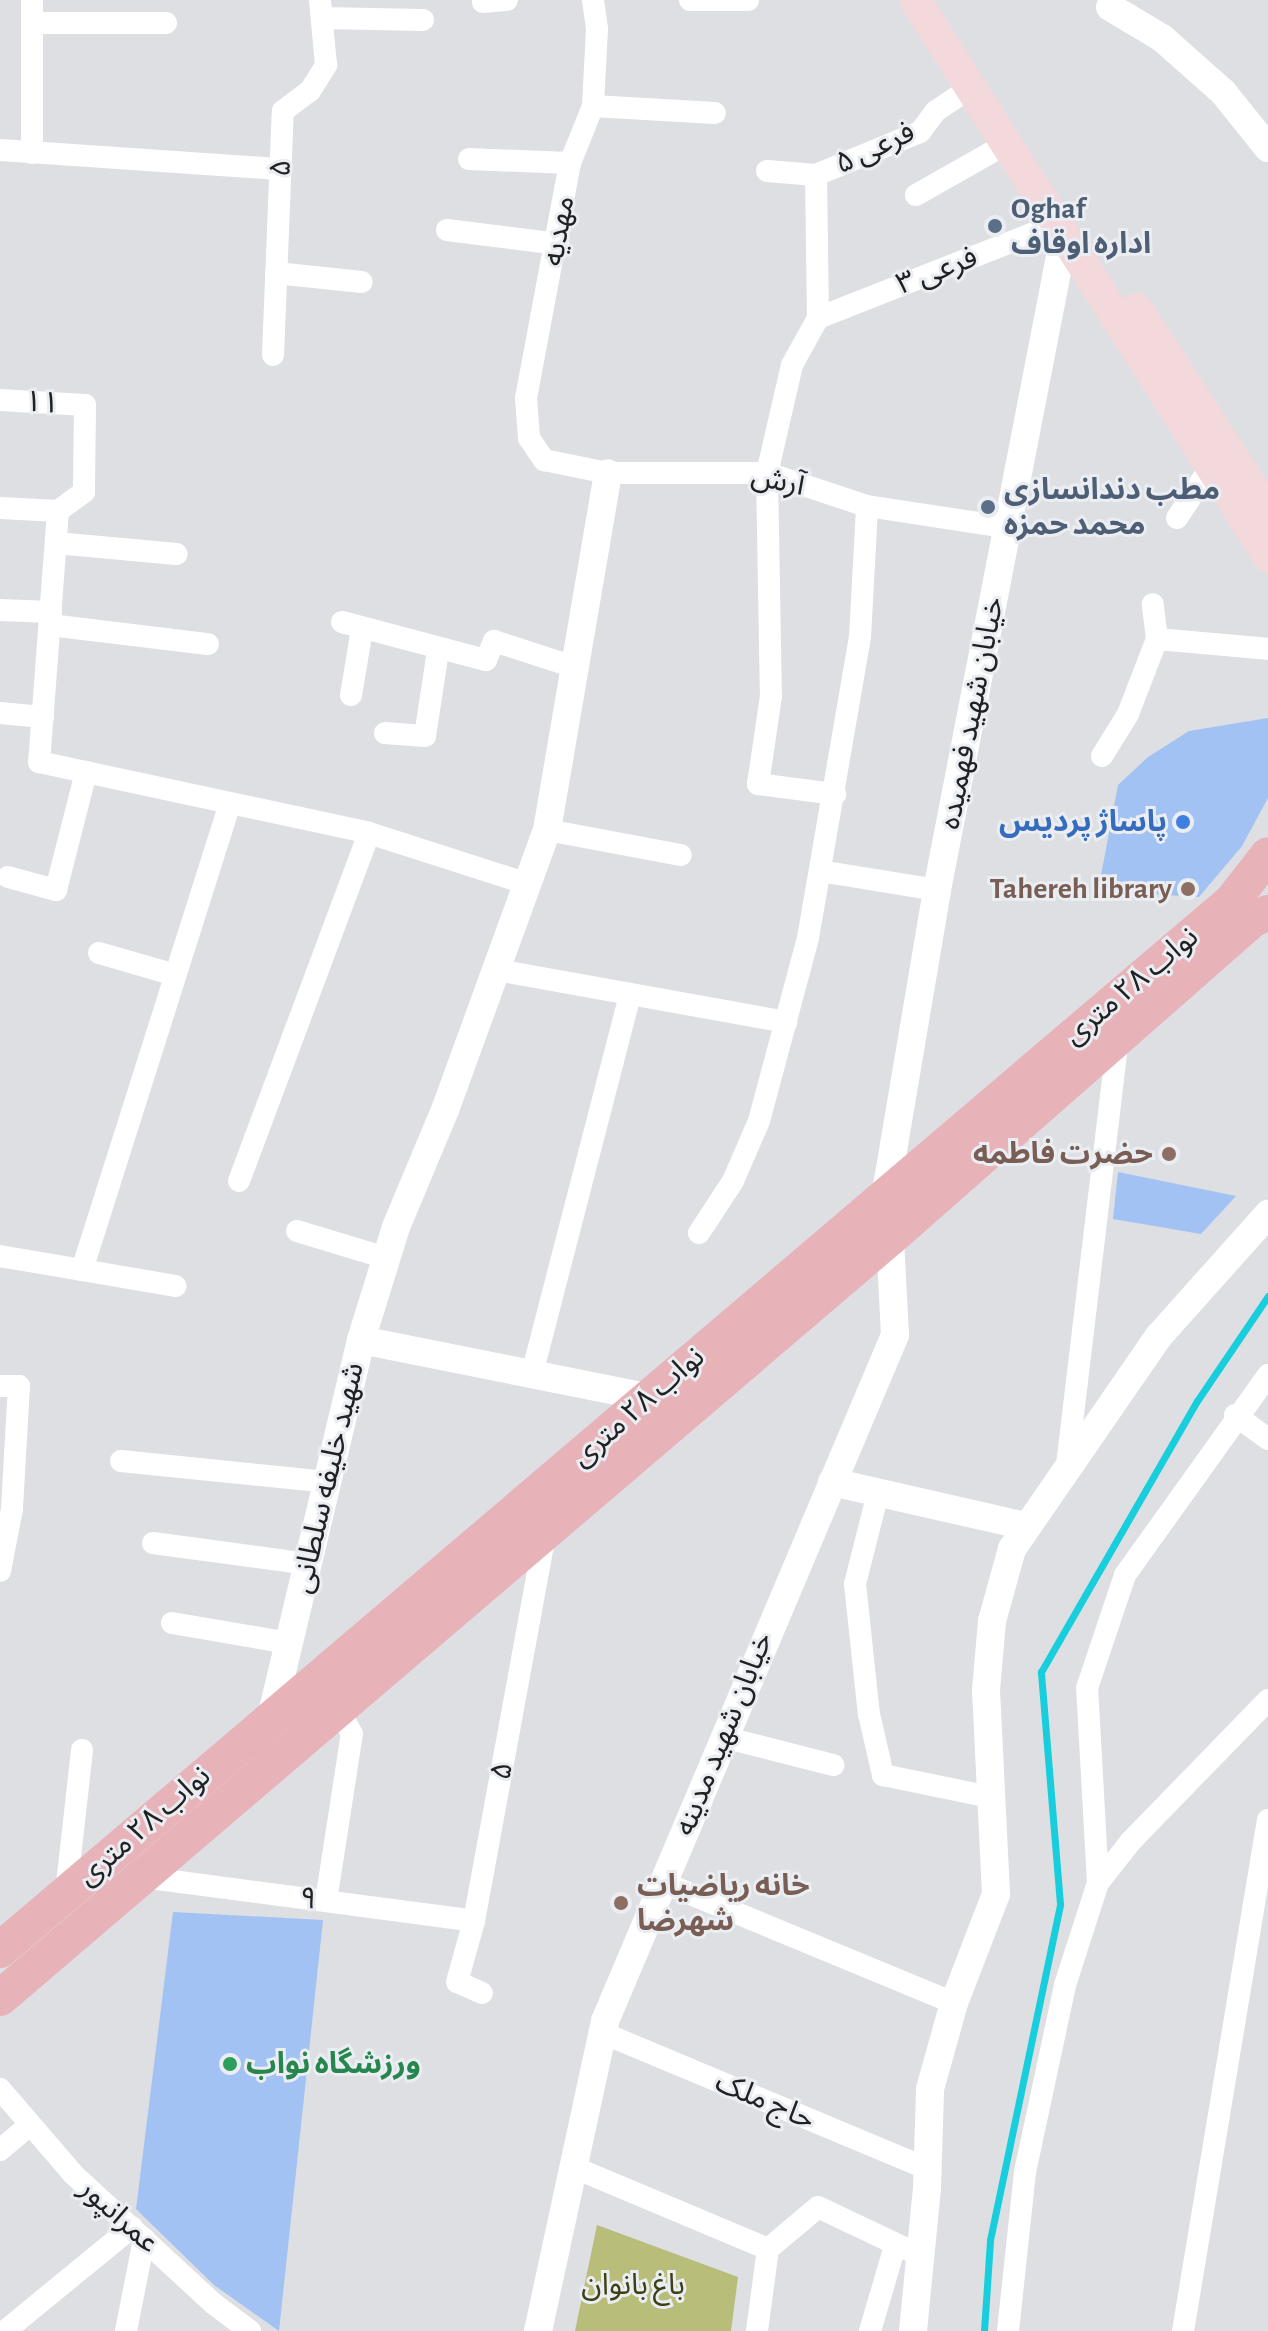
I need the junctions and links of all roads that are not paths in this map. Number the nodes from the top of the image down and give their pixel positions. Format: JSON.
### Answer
{"nodes":[{"id":1,"x":32,"y":0,"type":"edge"},
{"id":2,"x":507,"y":0,"type":"edge"},
{"id":3,"x":593,"y":0,"type":"edge"},
{"id":4,"x":690,"y":0,"type":"edge"},
{"id":5,"x":748,"y":0,"type":"edge"},
{"id":6,"x":915,"y":0,"type":"edge"},
{"id":7,"x":937,"y":0,"type":"edge"},
{"id":8,"x":483,"y":2,"type":"edge"},
{"id":9,"x":1112,"y":4,"type":"edge"},
{"id":10,"x":321,"y":9,"type":"edge"},
{"id":11,"x":423,"y":20,"type":"dead end"},
{"id":12,"x":32,"y":23,"type":"junction"},
{"id":13,"x":166,"y":23,"type":"dead end"},
{"id":14,"x":970,"y":88,"type":"junction"},
{"id":15,"x":593,"y":106,"type":"junction"},
{"id":16,"x":715,"y":113,"type":"dead end"},
{"id":17,"x":1006,"y":144,"type":"junction"},
{"id":18,"x":1268,"y":148,"type":"edge"},
{"id":19,"x":0,"y":150,"type":"edge"},
{"id":20,"x":32,"y":153,"type":"junction"},
{"id":21,"x":469,"y":159,"type":"dead end"},
{"id":22,"x":570,"y":163,"type":"junction"},
{"id":23,"x":281,"y":169,"type":"junction"},
{"id":24,"x":767,"y":171,"type":"dead end"},
{"id":25,"x":816,"y":175,"type":"junction"},
{"id":26,"x":916,"y":195,"type":"dead end"},
{"id":27,"x":447,"y":230,"type":"dead end"},
{"id":28,"x":1060,"y":230,"type":"junction"},
{"id":29,"x":558,"y":244,"type":"junction"},
{"id":30,"x":276,"y":273,"type":"junction"},
{"id":31,"x":362,"y":282,"type":"dead end"},
{"id":32,"x":1099,"y":291,"type":"junction"},
{"id":33,"x":1050,"y":313,"type":"junction"},
{"id":34,"x":818,"y":318,"type":"junction"},
{"id":35,"x":273,"y":355,"type":"dead end"},
{"id":36,"x":0,"y":400,"type":"edge"},
{"id":37,"x":544,"y":460,"type":"joint"},
{"id":38,"x":1211,"y":466,"type":"junction"},
{"id":39,"x":608,"y":473,"type":"junction"},
{"id":40,"x":767,"y":473,"type":"junction"},
{"id":41,"x":867,"y":506,"type":"junction"},
{"id":42,"x":0,"y":508,"type":"edge"},
{"id":43,"x":58,"y":511,"type":"junction"},
{"id":44,"x":1268,"y":512,"type":"edge"},
{"id":45,"x":1177,"y":518,"type":"dead end"},
{"id":46,"x":1010,"y":528,"type":"junction"},
{"id":47,"x":56,"y":543,"type":"junction"},
{"id":48,"x":177,"y":554,"type":"dead end"},
{"id":49,"x":1268,"y":556,"type":"edge"},
{"id":50,"x":1153,"y":604,"type":"dead end"},
{"id":51,"x":0,"y":610,"type":"edge"},
{"id":52,"x":50,"y":619,"type":"junction"},
{"id":53,"x":1157,"y":639,"type":"junction"},
{"id":54,"x":208,"y":644,"type":"dead end"},
{"id":55,"x":1268,"y":649,"type":"edge"},
{"id":56,"x":438,"y":651,"type":"junction"},
{"id":57,"x":577,"y":668,"type":"junction"},
{"id":58,"x":351,"y":695,"type":"dead end"},
{"id":59,"x":0,"y":713,"type":"edge"},
{"id":60,"x":43,"y":717,"type":"junction"},
{"id":61,"x":385,"y":733,"type":"dead end"},
{"id":62,"x":1102,"y":756,"type":"dead end"},
{"id":63,"x":86,"y":772,"type":"junction"},
{"id":64,"x":835,"y":794,"type":"junction"},
{"id":65,"x":229,"y":806,"type":"junction"},
{"id":66,"x":547,"y":830,"type":"junction"},
{"id":67,"x":369,"y":833,"type":"junction"},
{"id":68,"x":681,"y":855,"type":"dead end"},
{"id":69,"x":1266,"y":860,"type":"edge"},
{"id":70,"x":820,"y":871,"type":"junction"},
{"id":71,"x":8,"y":877,"type":"dead end"},
{"id":72,"x":525,"y":883,"type":"junction"},
{"id":73,"x":937,"y":890,"type":"junction"},
{"id":74,"x":1268,"y":913,"type":"edge"},
{"id":75,"x":99,"y":953,"type":"dead end"},
{"id":76,"x":497,"y":970,"type":"junction"},
{"id":77,"x":175,"y":975,"type":"junction"},
{"id":78,"x":630,"y":994,"type":"junction"},
{"id":79,"x":786,"y":1022,"type":"junction"},
{"id":80,"x":1118,"y":1037,"type":"junction"},
{"id":81,"x":239,"y":1181,"type":"dead end"},
{"id":82,"x":886,"y":1192,"type":"junction"},
{"id":83,"x":1268,"y":1214,"type":"edge"},
{"id":84,"x":297,"y":1231,"type":"dead end"},
{"id":85,"x":699,"y":1233,"type":"dead end"},
{"id":86,"x":890,"y":1238,"type":"junction"},
{"id":87,"x":0,"y":1256,"type":"edge"},
{"id":88,"x":386,"y":1258,"type":"junction"},
{"id":89,"x":82,"y":1270,"type":"junction"},
{"id":90,"x":175,"y":1286,"type":"dead end"},
{"id":91,"x":361,"y":1340,"type":"junction"},
{"id":92,"x":532,"y":1374,"type":"junction"},
{"id":93,"x":1268,"y":1375,"type":"edge"},
{"id":94,"x":0,"y":1386,"type":"edge"},
{"id":95,"x":651,"y":1398,"type":"junction"},
{"id":96,"x":1235,"y":1415,"type":"junction"},
{"id":97,"x":1268,"y":1439,"type":"edge"},
{"id":98,"x":121,"y":1461,"type":"dead end"},
{"id":99,"x":1067,"y":1465,"type":"junction"},
{"id":100,"x":7,"y":1476,"type":"edge"},
{"id":101,"x":327,"y":1482,"type":"junction"},
{"id":102,"x":832,"y":1482,"type":"junction"},
{"id":103,"x":878,"y":1493,"type":"junction"},
{"id":104,"x":1026,"y":1526,"type":"junction"},
{"id":105,"x":545,"y":1533,"type":"junction"},
{"id":106,"x":153,"y":1543,"type":"dead end"},
{"id":107,"x":308,"y":1564,"type":"junction"},
{"id":108,"x":0,"y":1571,"type":"edge"},
{"id":109,"x":172,"y":1623,"type":"dead end"},
{"id":110,"x":289,"y":1643,"type":"junction"},
{"id":111,"x":1268,"y":1700,"type":"edge"},
{"id":112,"x":338,"y":1709,"type":"junction"},
{"id":113,"x":271,"y":1718,"type":"junction"},
{"id":114,"x":723,"y":1737,"type":"junction"},
{"id":115,"x":82,"y":1750,"type":"dead end"},
{"id":116,"x":833,"y":1765,"type":"dead end"},
{"id":117,"x":990,"y":1797,"type":"junction"},
{"id":118,"x":1268,"y":1820,"type":"edge"},
{"id":119,"x":142,"y":1877,"type":"junction"},
{"id":120,"x":664,"y":1883,"type":"junction"},
{"id":121,"x":1098,"y":1883,"type":"junction"},
{"id":122,"x":66,"y":1893,"type":"junction"},
{"id":123,"x":326,"y":1901,"type":"junction"},
{"id":124,"x":474,"y":1921,"type":"junction"},
{"id":125,"x":0,"y":1950,"type":"edge"},
{"id":126,"x":482,"y":1993,"type":"dead end"},
{"id":127,"x":0,"y":1998,"type":"edge"},
{"id":128,"x":954,"y":2003,"type":"junction"},
{"id":129,"x":603,"y":2033,"type":"junction"},
{"id":130,"x":0,"y":2089,"type":"edge"},
{"id":131,"x":30,"y":2125,"type":"junction"},
{"id":132,"x":0,"y":2150,"type":"edge"},
{"id":133,"x":573,"y":2167,"type":"junction"},
{"id":134,"x":928,"y":2169,"type":"junction"},
{"id":135,"x":138,"y":2233,"type":"junction"},
{"id":136,"x":768,"y":2249,"type":"junction"},
{"id":137,"x":907,"y":2251,"type":"junction"},
{"id":138,"x":5,"y":2331,"type":"edge"},
{"id":139,"x":126,"y":2331,"type":"edge"},
{"id":140,"x":250,"y":2331,"type":"edge"},
{"id":141,"x":538,"y":2331,"type":"edge"},
{"id":142,"x":757,"y":2331,"type":"edge"},
{"id":143,"x":870,"y":2331,"type":"edge"},
{"id":144,"x":913,"y":2331,"type":"edge"},
{"id":145,"x":1008,"y":2331,"type":"edge"},
{"id":146,"x":1183,"y":2331,"type":"edge"}],
"edges":[{"from":1,"to":12,"type":"street"},
{"from":2,"to":8,"type":"street"},
{"from":3,"to":15,"type":"street","name":"مهدیه"},
{"from":4,"to":5,"type":"street"},
{"from":6,"to":14,"type":"main road"},
{"from":7,"to":44,"type":"main road"},
{"from":9,"to":18,"type":"street"},
{"from":10,"to":11,"type":"street"},
{"from":10,"to":23,"type":"street","name":"۵"},
{"from":12,"to":13,"type":"street"},
{"from":12,"to":20,"type":"street"},
{"from":14,"to":17,"type":"main road"},
{"from":14,"to":25,"type":"street","name":"فرعی ۵"},
{"from":15,"to":16,"type":"street"},
{"from":15,"to":22,"type":"street","name":"مهدیه"},
{"from":17,"to":26,"type":"street"},
{"from":17,"to":28,"type":"main road"},
{"from":19,"to":20,"type":"street"},
{"from":20,"to":23,"type":"street"},
{"from":21,"to":22,"type":"street"},
{"from":22,"to":29,"type":"street","name":"مهدیه"},
{"from":23,"to":30,"type":"street","name":"۵"},
{"from":24,"to":25,"type":"street","name":"فرعی ۵"},
{"from":25,"to":34,"type":"street"},
{"from":27,"to":29,"type":"street"},
{"from":28,"to":32,"type":"main road"},
{"from":28,"to":33,"type":"street","name":"خیابان شهید فهمیده"},
{"from":28,"to":34,"type":"street","name":"فرعی ۳"},
{"from":29,"to":37,"type":"street","name":"مهدیه"},
{"from":30,"to":31,"type":"street"},
{"from":30,"to":35,"type":"street","name":"۵"},
{"from":32,"to":33,"type":"street"},
{"from":32,"to":38,"type":"main road"},
{"from":33,"to":46,"type":"street","name":"خیابان شهید فهمیده"},
{"from":34,"to":40,"type":"street"},
{"from":36,"to":43,"type":"street","name":"۱۱"},
{"from":37,"to":39,"type":"street","name":"آرش"},
{"from":38,"to":45,"type":"street"},
{"from":38,"to":49,"type":"main road"},
{"from":39,"to":40,"type":"street","name":"آرش"},
{"from":39,"to":57,"type":"street"},
{"from":40,"to":41,"type":"street","name":"آرش"},
{"from":40,"to":64,"type":"street"},
{"from":41,"to":46,"type":"street","name":"آرش"},
{"from":41,"to":64,"type":"street"},
{"from":42,"to":43,"type":"street"},
{"from":43,"to":47,"type":"street"},
{"from":46,"to":73,"type":"street","name":"خیابان شهید فهمیده"},
{"from":47,"to":48,"type":"street"},
{"from":47,"to":52,"type":"street"},
{"from":50,"to":53,"type":"street"},
{"from":51,"to":52,"type":"street"},
{"from":52,"to":54,"type":"street"},
{"from":52,"to":60,"type":"street"},
{"from":53,"to":55,"type":"street"},
{"from":53,"to":62,"type":"street"},
{"from":56,"to":57,"type":"street"},
{"from":56,"to":58,"type":"street"},
{"from":56,"to":61,"type":"street"},
{"from":57,"to":66,"type":"street"},
{"from":59,"to":60,"type":"street"},
{"from":60,"to":63,"type":"street"},
{"from":63,"to":65,"type":"street"},
{"from":63,"to":71,"type":"street"},
{"from":64,"to":70,"type":"street"},
{"from":65,"to":67,"type":"street"},
{"from":65,"to":77,"type":"street"},
{"from":66,"to":68,"type":"street"},
{"from":66,"to":72,"type":"street"},
{"from":67,"to":72,"type":"street"},
{"from":67,"to":81,"type":"street"},
{"from":69,"to":82,"type":"main road","name":"نواب ۲۸ متری"},
{"from":70,"to":73,"type":"street"},
{"from":70,"to":79,"type":"street"},
{"from":72,"to":76,"type":"street"},
{"from":73,"to":82,"type":"street","name":"خیابان شهید فهمیده"},
{"from":74,"to":80,"type":"main road","name":"نواب ۲۸ متری"},
{"from":75,"to":77,"type":"street"},
{"from":76,"to":78,"type":"street"},
{"from":76,"to":88,"type":"street"},
{"from":77,"to":89,"type":"street"},
{"from":78,"to":79,"type":"street"},
{"from":78,"to":92,"type":"street"},
{"from":79,"to":85,"type":"street"},
{"from":80,"to":86,"type":"main road","name":"نواب ۲۸ متری"},
{"from":80,"to":99,"type":"street"},
{"from":82,"to":95,"type":"main road","name":"نواب ۲۸ متری"},
{"from":83,"to":99,"type":"street"},
{"from":84,"to":88,"type":"street"},
{"from":86,"to":102,"type":"street","name":"خیابان شهید مدینه"},
{"from":86,"to":105,"type":"main road","name":"نواب ۲۸ متری"},
{"from":87,"to":89,"type":"street"},
{"from":88,"to":91,"type":"street"},
{"from":89,"to":90,"type":"street"},
{"from":91,"to":92,"type":"street","name":"شهید خلیفه سلطانی"},
{"from":91,"to":101,"type":"street","name":"شهید خلیفه سلطانی"},
{"from":92,"to":95,"type":"street","name":"شهید خلیفه سلطانی"},
{"from":93,"to":96,"type":"street"},
{"from":94,"to":100,"type":"street"},
{"from":95,"to":113,"type":"main road","name":"نواب ۲۸ متری"},
{"from":96,"to":97,"type":"street"},
{"from":96,"to":121,"type":"street"},
{"from":98,"to":101,"type":"street"},
{"from":99,"to":104,"type":"street"},
{"from":100,"to":108,"type":"street"},
{"from":101,"to":107,"type":"street","name":"شهید خلیفه سلطانی"},
{"from":102,"to":103,"type":"street"},
{"from":102,"to":114,"type":"street","name":"خیابان شهید مدینه"},
{"from":103,"to":104,"type":"street"},
{"from":103,"to":117,"type":"street"},
{"from":104,"to":117,"type":"street"},
{"from":105,"to":112,"type":"main road","name":"نواب ۲۸ متری"},
{"from":105,"to":124,"type":"street","name":"۵"},
{"from":106,"to":107,"type":"street"},
{"from":107,"to":110,"type":"street","name":"شهید خلیفه سلطانی"},
{"from":109,"to":110,"type":"street"},
{"from":110,"to":113,"type":"street","name":"شهید خلیفه سلطانی"},
{"from":111,"to":121,"type":"street"},
{"from":112,"to":119,"type":"main road","name":"نواب ۲۸ متری"},
{"from":112,"to":123,"type":"street"},
{"from":113,"to":122,"type":"main road","name":"نواب ۲۸ متری"},
{"from":114,"to":116,"type":"street"},
{"from":114,"to":120,"type":"street","name":"خیابان شهید مدینه"},
{"from":115,"to":122,"type":"street"},
{"from":117,"to":128,"type":"street"},
{"from":118,"to":146,"type":"street"},
{"from":119,"to":123,"type":"street","name":"۹"},
{"from":119,"to":127,"type":"main road","name":"نواب ۲۸ متری"},
{"from":120,"to":128,"type":"street"},
{"from":120,"to":129,"type":"street","name":"خیابان شهید مدینه"},
{"from":121,"to":145,"type":"street"},
{"from":122,"to":125,"type":"main road","name":"نواب ۲۸ متری"},
{"from":123,"to":124,"type":"street","name":"۹"},
{"from":124,"to":126,"type":"street","name":"۵"},
{"from":128,"to":134,"type":"street"},
{"from":129,"to":133,"type":"street","name":"خیابان شهید مدینه"},
{"from":129,"to":134,"type":"street","name":"حاج ملک"},
{"from":130,"to":131,"type":"street","name":"عمرانپور"},
{"from":131,"to":132,"type":"street"},
{"from":131,"to":135,"type":"street","name":"عمرانپور"},
{"from":133,"to":136,"type":"street"},
{"from":133,"to":141,"type":"street","name":"خیابان شهید مدینه"},
{"from":134,"to":137,"type":"street"},
{"from":135,"to":138,"type":"street"},
{"from":135,"to":139,"type":"street"},
{"from":135,"to":140,"type":"street","name":"عمرانپور"},
{"from":136,"to":137,"type":"street"},
{"from":136,"to":142,"type":"street"},
{"from":137,"to":143,"type":"street"},
{"from":137,"to":144,"type":"street"}]}
